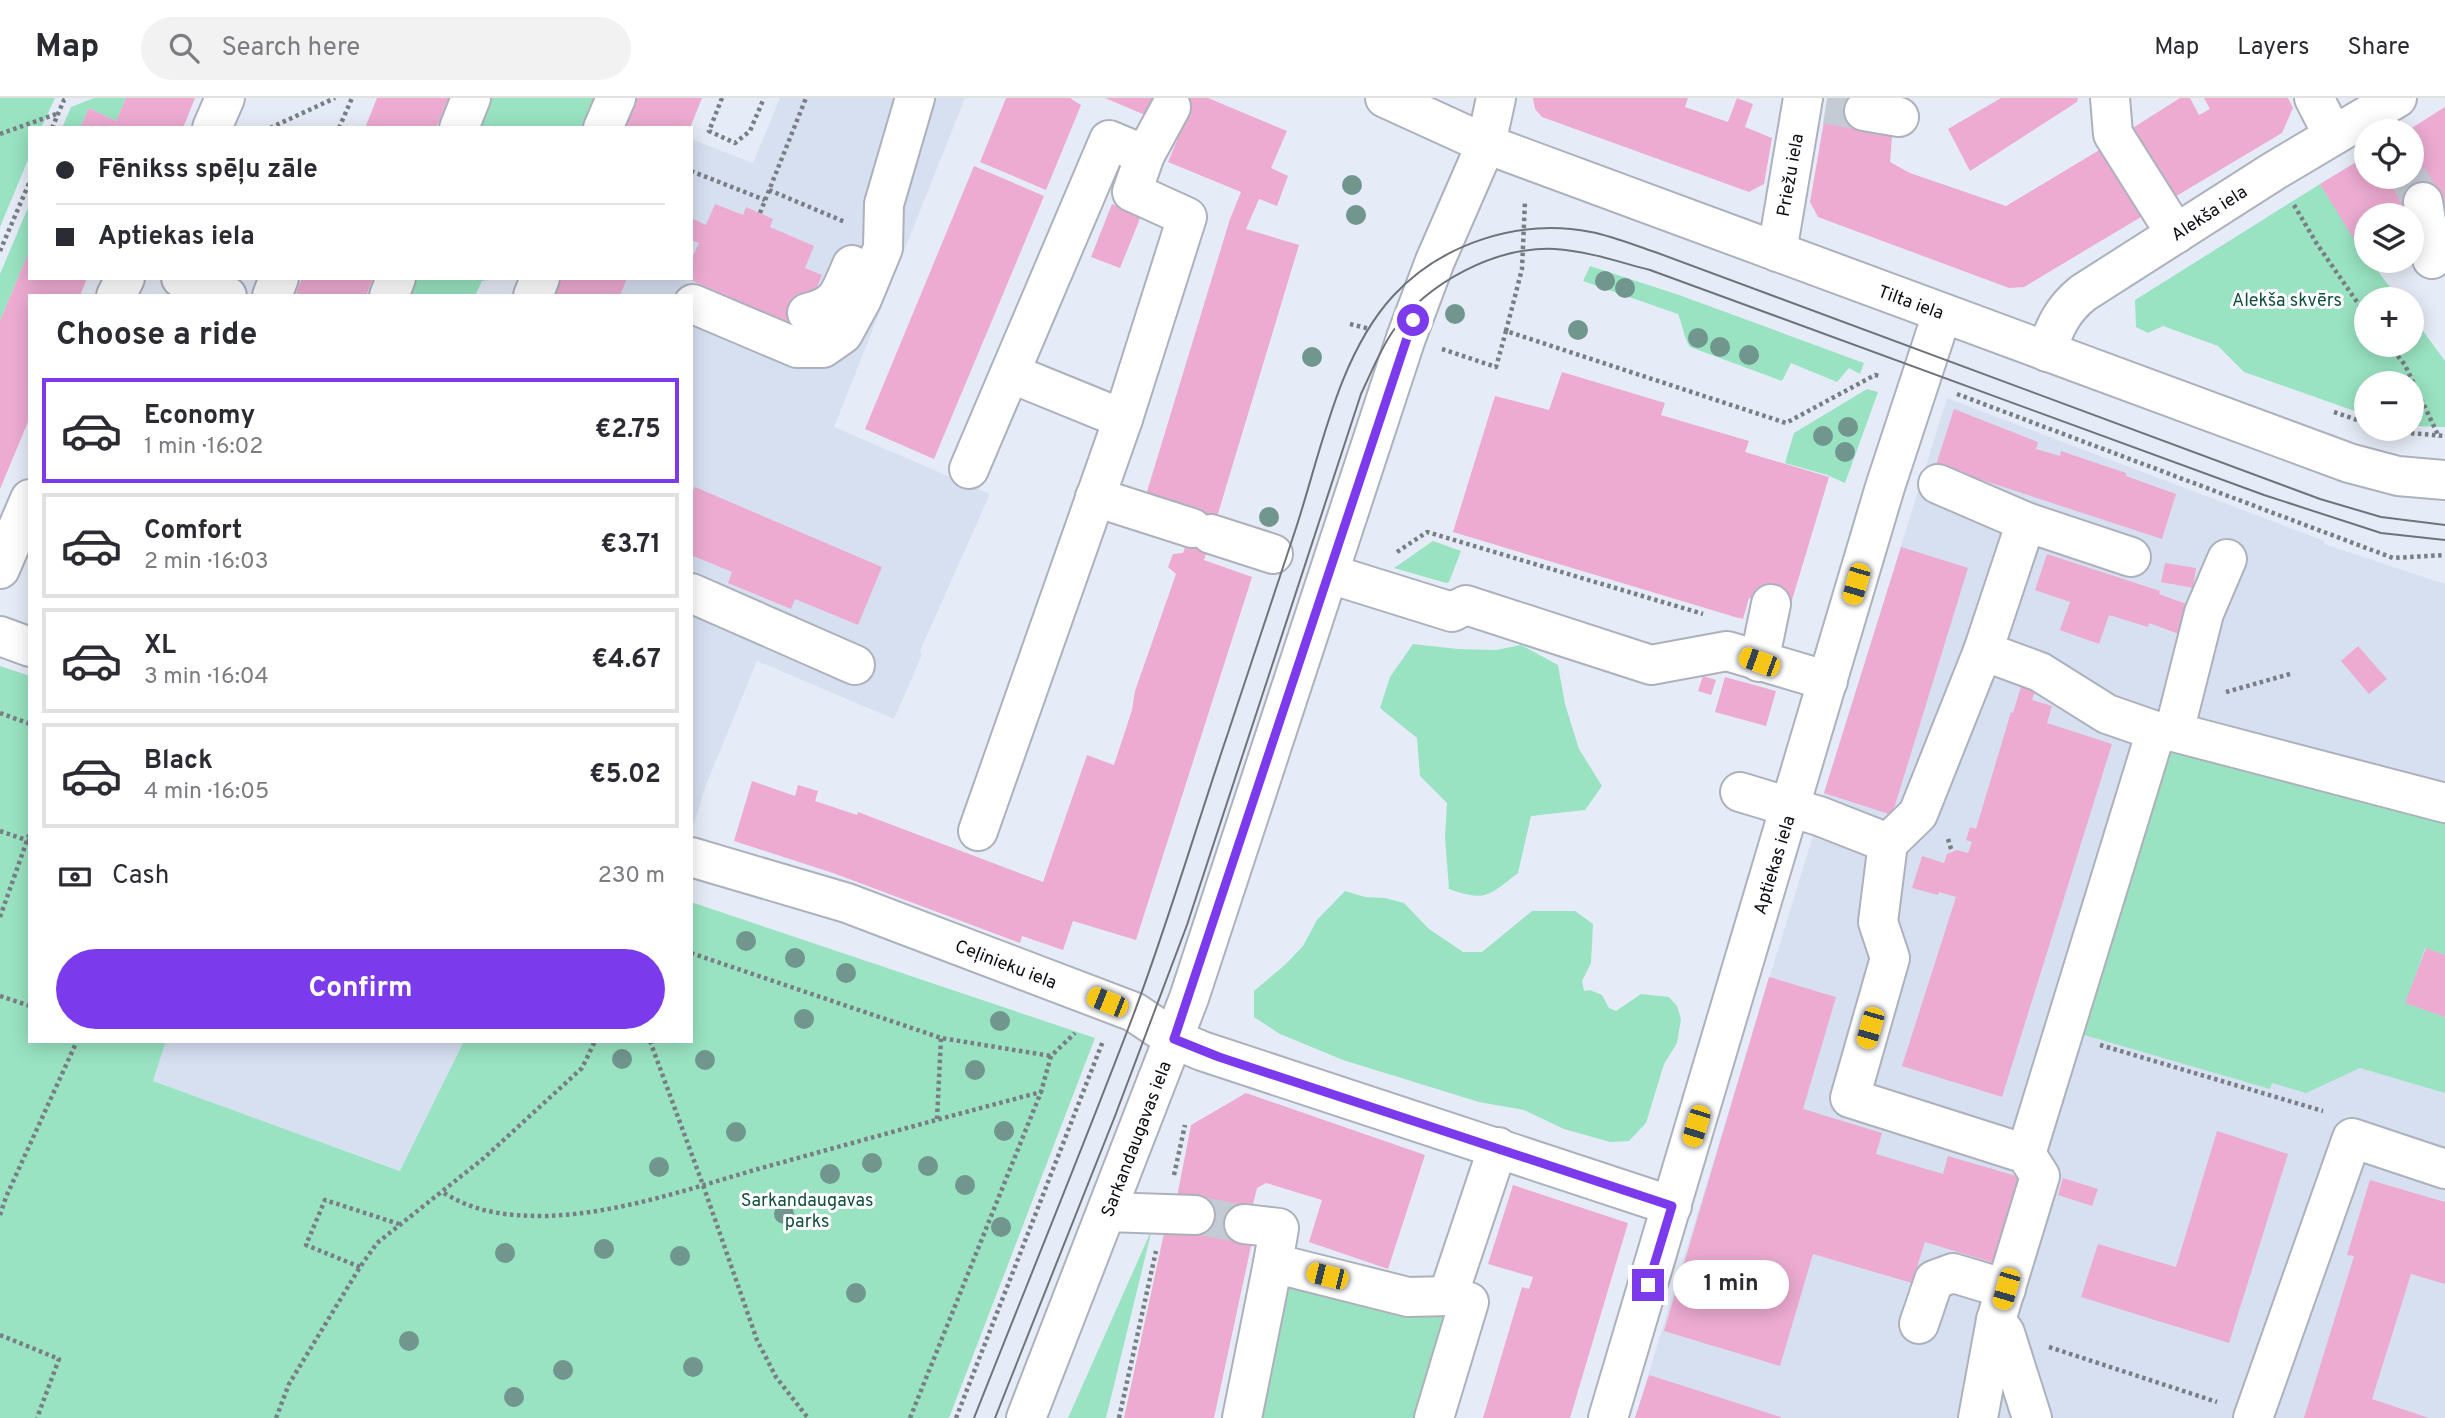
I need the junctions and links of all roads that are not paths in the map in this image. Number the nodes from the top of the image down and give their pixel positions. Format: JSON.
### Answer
{"nodes":[{"id":1,"x":225,"y":98,"type":"edge"},
{"id":2,"x":471,"y":98,"type":"edge"},
{"id":3,"x":616,"y":98,"type":"edge"},
{"id":4,"x":915,"y":98,"type":"edge"},
{"id":5,"x":1385,"y":98,"type":"edge"},
{"id":6,"x":1496,"y":98,"type":"edge"},
{"id":7,"x":2110,"y":98,"type":"edge"},
{"id":8,"x":2314,"y":98,"type":"edge"},
{"id":9,"x":1807,"y":100,"type":"edge"},
{"id":10,"x":1171,"y":107,"type":"dead end"},
{"id":11,"x":2381,"y":115,"type":"edge"},
{"id":12,"x":213,"y":126,"type":"edge"},
{"id":13,"x":460,"y":126,"type":"edge"},
{"id":14,"x":604,"y":126,"type":"edge"},
{"id":15,"x":2333,"y":135,"type":"junction"},
{"id":16,"x":1486,"y":144,"type":"junction"},
{"id":17,"x":1145,"y":155,"type":"junction"},
{"id":18,"x":2423,"y":202,"type":"tunnel mouth"},
{"id":19,"x":876,"y":218,"type":"junction"},
{"id":20,"x":2176,"y":234,"type":"junction"},
{"id":21,"x":1777,"y":252,"type":"junction"},
{"id":22,"x":2432,"y":259,"type":"dead end"},
{"id":23,"x":186,"y":280,"type":"edge"},
{"id":24,"x":222,"y":294,"type":"edge"},
{"id":25,"x":693,"y":304,"type":"dead end"},
{"id":26,"x":807,"y":313,"type":"dead end"},
{"id":27,"x":1942,"y":314,"type":"junction"},
{"id":28,"x":2047,"y":352,"type":"junction"},
{"id":29,"x":1010,"y":373,"type":"junction"},
{"id":30,"x":1123,"y":419,"type":"junction"},
{"id":31,"x":970,"y":469,"type":"dead end"},
{"id":32,"x":2445,"y":480,"type":"edge"},
{"id":33,"x":1938,"y":484,"type":"dead end"},
{"id":34,"x":1095,"y":497,"type":"junction"},
{"id":35,"x":28,"y":504,"type":"edge"},
{"id":36,"x":2026,"y":522,"type":"junction"},
{"id":37,"x":1273,"y":554,"type":"dead end"},
{"id":38,"x":2131,"y":557,"type":"dead end"},
{"id":39,"x":2227,"y":559,"type":"dead end"},
{"id":40,"x":0,"y":569,"type":"edge"},
{"id":41,"x":1342,"y":577,"type":"junction"},
{"id":42,"x":693,"y":594,"type":"edge"},
{"id":43,"x":1769,"y":613,"type":"road end"},
{"id":44,"x":0,"y":636,"type":"edge"},
{"id":45,"x":28,"y":646,"type":"edge"},
{"id":46,"x":1983,"y":651,"type":"junction"},
{"id":47,"x":1759,"y":662,"type":"junction"},
{"id":48,"x":855,"y":665,"type":"dead end"},
{"id":49,"x":1828,"y":681,"type":"junction"},
{"id":50,"x":2170,"y":722,"type":"junction"},
{"id":51,"x":1740,"y":792,"type":"dead end"},
{"id":52,"x":2445,"y":803,"type":"edge"},
{"id":53,"x":1791,"y":807,"type":"junction"},
{"id":54,"x":978,"y":831,"type":"dead end"},
{"id":55,"x":1888,"y":843,"type":"junction"},
{"id":56,"x":693,"y":857,"type":"edge"},
{"id":57,"x":1174,"y":1039,"type":"junction"},
{"id":58,"x":1499,"y":1147,"type":"junction"},
{"id":59,"x":2026,"y":1154,"type":"junction"},
{"id":60,"x":2445,"y":1169,"type":"edge"},
{"id":61,"x":1672,"y":1206,"type":"junction"},
{"id":62,"x":1107,"y":1212,"type":"junction"},
{"id":63,"x":1195,"y":1215,"type":"tunnel mouth"},
{"id":64,"x":1244,"y":1224,"type":"tunnel mouth"},
{"id":65,"x":1273,"y":1263,"type":"junction"},
{"id":66,"x":1448,"y":1296,"type":"junction"},
{"id":67,"x":2002,"y":1314,"type":"junction"},
{"id":68,"x":1919,"y":1324,"type":"dead end"},
{"id":69,"x":2254,"y":1416,"type":"edge"},
{"id":70,"x":1026,"y":1418,"type":"edge"},
{"id":71,"x":1242,"y":1418,"type":"edge"},
{"id":72,"x":1434,"y":1418,"type":"edge"},
{"id":73,"x":1608,"y":1418,"type":"edge"},
{"id":74,"x":1978,"y":1418,"type":"edge"},
{"id":75,"x":2032,"y":1418,"type":"edge"}],
"edges":[{"from":1,"to":12,"type":"street"},
{"from":2,"to":13,"type":"street"},
{"from":3,"to":14,"type":"street"},
{"from":4,"to":19,"type":"street"},
{"from":5,"to":16,"type":"street","name":"Tilta iela"},
{"from":6,"to":16,"type":"street","name":"Sarkandaugavas iela"},
{"from":7,"to":20,"type":"street"},
{"from":8,"to":15,"type":"street"},
{"from":9,"to":21,"type":"street","name":"Priežu iela"},
{"from":10,"to":17,"type":"street"},
{"from":11,"to":15,"type":"street","name":"Alekša iela"},
{"from":15,"to":20,"type":"street","name":"Alekša iela"},
{"from":16,"to":21,"type":"street","name":"Tilta iela"},
{"from":16,"to":41,"type":"street","name":"Sarkandaugavas iela"},
{"from":17,"to":29,"type":"street"},
{"from":17,"to":30,"type":"street"},
{"from":18,"to":22,"type":"street"},
{"from":19,"to":25,"type":"street"},
{"from":19,"to":26,"type":"street"},
{"from":20,"to":28,"type":"street","name":"Alekša iela"},
{"from":21,"to":27,"type":"street","name":"Tilta iela"},
{"from":23,"to":24,"type":"street"},
{"from":27,"to":28,"type":"street","name":"Tilta iela"},
{"from":27,"to":49,"type":"street","name":"Aptiekas iela"},
{"from":28,"to":32,"type":"street","name":"Tilta iela"},
{"from":29,"to":30,"type":"street"},
{"from":29,"to":31,"type":"street"},
{"from":30,"to":34,"type":"street"},
{"from":33,"to":36,"type":"street"},
{"from":34,"to":37,"type":"street"},
{"from":34,"to":54,"type":"street"},
{"from":35,"to":40,"type":"street"},
{"from":36,"to":38,"type":"street"},
{"from":36,"to":46,"type":"street"},
{"from":39,"to":50,"type":"street"},
{"from":41,"to":47,"type":"street"},
{"from":41,"to":57,"type":"street","name":"Sarkandaugavas iela"},
{"from":42,"to":48,"type":"street"},
{"from":43,"to":47,"type":"street"},
{"from":44,"to":45,"type":"street"},
{"from":46,"to":50,"type":"street"},
{"from":46,"to":55,"type":"street"},
{"from":47,"to":49,"type":"street"},
{"from":49,"to":53,"type":"street","name":"Aptiekas iela"},
{"from":50,"to":52,"type":"street"},
{"from":50,"to":59,"type":"street"},
{"from":51,"to":53,"type":"street"},
{"from":53,"to":55,"type":"street"},
{"from":53,"to":61,"type":"street","name":"Aptiekas iela"},
{"from":55,"to":59,"type":"street"},
{"from":56,"to":57,"type":"street","name":"Ceļinieku iela"},
{"from":57,"to":58,"type":"street","name":"Ceļinieku iela"},
{"from":57,"to":62,"type":"street","name":"Sarkandaugavas iela"},
{"from":58,"to":61,"type":"street","name":"Ceļinieku iela"},
{"from":58,"to":66,"type":"street"},
{"from":59,"to":67,"type":"street"},
{"from":60,"to":69,"type":"street"},
{"from":61,"to":73,"type":"street","name":"Aptiekas iela"},
{"from":62,"to":63,"type":"street"},
{"from":62,"to":70,"type":"street","name":"Sarkandaugavas iela"},
{"from":64,"to":65,"type":"street"},
{"from":65,"to":66,"type":"street"},
{"from":65,"to":71,"type":"street"},
{"from":66,"to":72,"type":"street"},
{"from":67,"to":68,"type":"street"},
{"from":67,"to":74,"type":"street"},
{"from":67,"to":75,"type":"street"}]}
